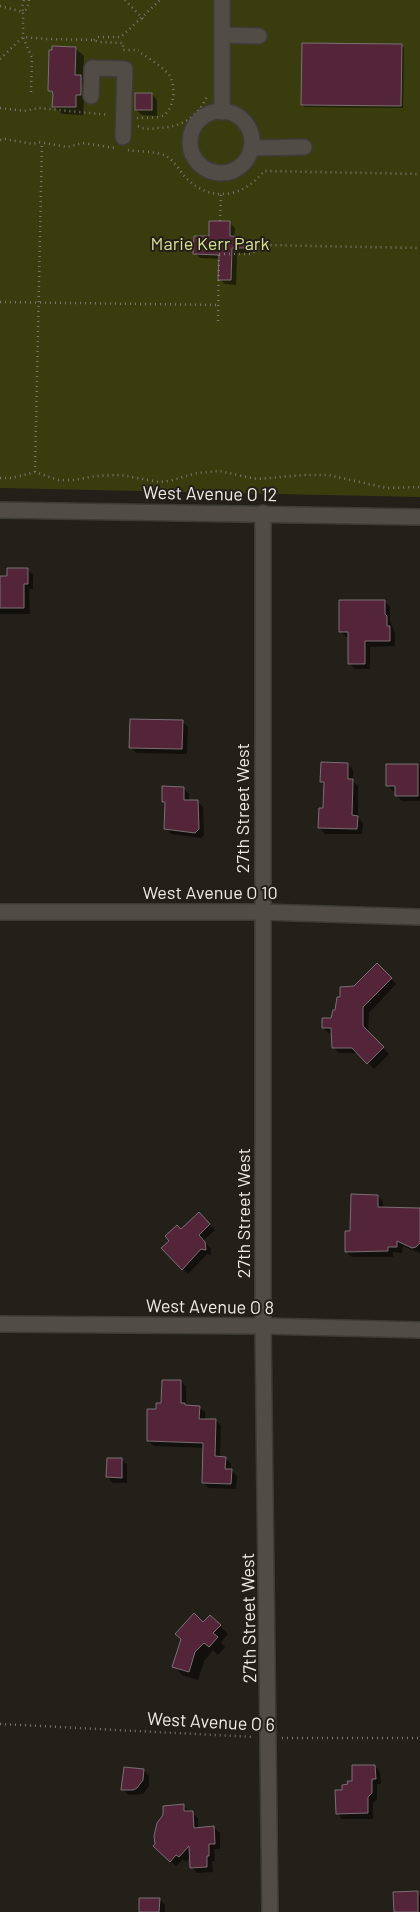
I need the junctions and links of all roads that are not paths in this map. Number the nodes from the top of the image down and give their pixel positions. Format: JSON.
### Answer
{"nodes":[{"id":1,"x":222,"y":0,"type":"edge"},
{"id":2,"x":222,"y":35,"type":"junction"},
{"id":3,"x":259,"y":36,"type":"dead end"},
{"id":4,"x":91,"y":96,"type":"dead end"},
{"id":5,"x":222,"y":112,"type":"junction"},
{"id":6,"x":124,"y":137,"type":"dead end"},
{"id":7,"x":304,"y":147,"type":"dead end"},
{"id":8,"x":251,"y":148,"type":"junction"},
{"id":9,"x":0,"y":510,"type":"edge"},
{"id":10,"x":263,"y":513,"type":"junction"},
{"id":11,"x":420,"y":517,"type":"edge"},
{"id":12,"x":0,"y":912,"type":"edge"},
{"id":13,"x":262,"y":912,"type":"junction"},
{"id":14,"x":420,"y":917,"type":"edge"},
{"id":15,"x":0,"y":1324,"type":"edge"},
{"id":16,"x":263,"y":1326,"type":"junction"},
{"id":17,"x":420,"y":1330,"type":"edge"},
{"id":18,"x":270,"y":1912,"type":"edge"}],
"edges":[{"from":1,"to":2,"type":"street"},
{"from":2,"to":3,"type":"street"},
{"from":2,"to":5,"type":"street"},
{"from":4,"to":6,"type":"street"},
{"from":5,"to":8,"type":"street"},
{"from":5,"to":8,"type":"street"},
{"from":7,"to":8,"type":"street"},
{"from":9,"to":10,"type":"street","name":"West Avenue O 12"},
{"from":10,"to":11,"type":"street","name":"West Avenue O 12"},
{"from":10,"to":13,"type":"street","name":"27th Street West"},
{"from":12,"to":13,"type":"street","name":"West Avenue O 10"},
{"from":13,"to":14,"type":"street","name":"West Avenue O 10"},
{"from":13,"to":16,"type":"street","name":"27th Street West"},
{"from":15,"to":16,"type":"street","name":"West Avenue O 8"},
{"from":16,"to":17,"type":"street","name":"West Avenue O 8"},
{"from":16,"to":18,"type":"street","name":"27th Street West"}]}
